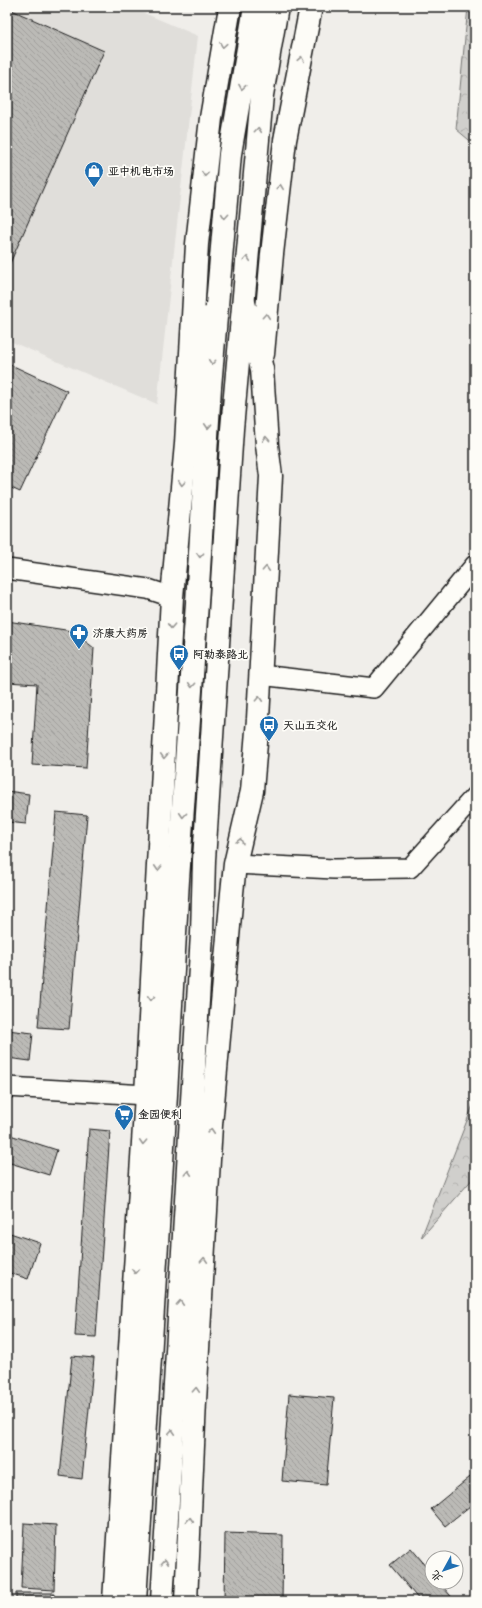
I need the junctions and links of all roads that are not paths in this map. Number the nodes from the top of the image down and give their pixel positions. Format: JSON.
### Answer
{"nodes":[{"id":1,"x":230,"y":7,"type":"edge"},
{"id":2,"x":255,"y":7,"type":"edge"},
{"id":3,"x":277,"y":7,"type":"edge"},
{"id":4,"x":311,"y":7,"type":"edge"},
{"id":5,"x":221,"y":261,"type":"junction"},
{"id":6,"x":243,"y":298,"type":"junction"},
{"id":7,"x":262,"y":369,"type":"junction"},
{"id":8,"x":190,"y":380,"type":"junction"},
{"id":9,"x":475,"y":565,"type":"edge"},
{"id":10,"x":7,"y":569,"type":"edge"},
{"id":11,"x":172,"y":598,"type":"junction"},
{"id":12,"x":260,"y":675,"type":"junction"},
{"id":13,"x":475,"y":796,"type":"edge"},
{"id":14,"x":235,"y":864,"type":"junction"},
{"id":15,"x":7,"y":1087,"type":"edge"},
{"id":16,"x":146,"y":1095,"type":"junction"},
{"id":17,"x":138,"y":1566,"type":"junction"},
{"id":18,"x":114,"y":1601,"type":"edge"},
{"id":19,"x":131,"y":1601,"type":"edge"},
{"id":20,"x":135,"y":1601,"type":"edge"},
{"id":21,"x":162,"y":1601,"type":"edge"},
{"id":22,"x":186,"y":1601,"type":"edge"}],
"edges":[{"from":1,"to":8,"type":"main road","one_way":true},
{"from":2,"to":5,"type":"main road","one_way":true},
{"from":6,"to":3,"type":"main road","one_way":true},
{"from":7,"to":4,"type":"main road","one_way":true},
{"from":5,"to":8,"type":"main road"},
{"from":5,"to":17,"type":"main road","one_way":true},
{"from":6,"to":7,"type":"main road"},
{"from":21,"to":6,"type":"main road","one_way":true},
{"from":12,"to":7,"type":"main road","one_way":true},
{"from":8,"to":11,"type":"main road","one_way":true},
{"from":9,"to":12,"type":"street"},
{"from":10,"to":11,"type":"street"},
{"from":11,"to":16,"type":"main road","one_way":true},
{"from":14,"to":12,"type":"main road","one_way":true},
{"from":13,"to":14,"type":"street"},
{"from":22,"to":14,"type":"main road","one_way":true},
{"from":15,"to":16,"type":"street"},
{"from":16,"to":18,"type":"main road","one_way":true},
{"from":17,"to":19,"type":"main road"},
{"from":17,"to":20,"type":"main road"}]}
